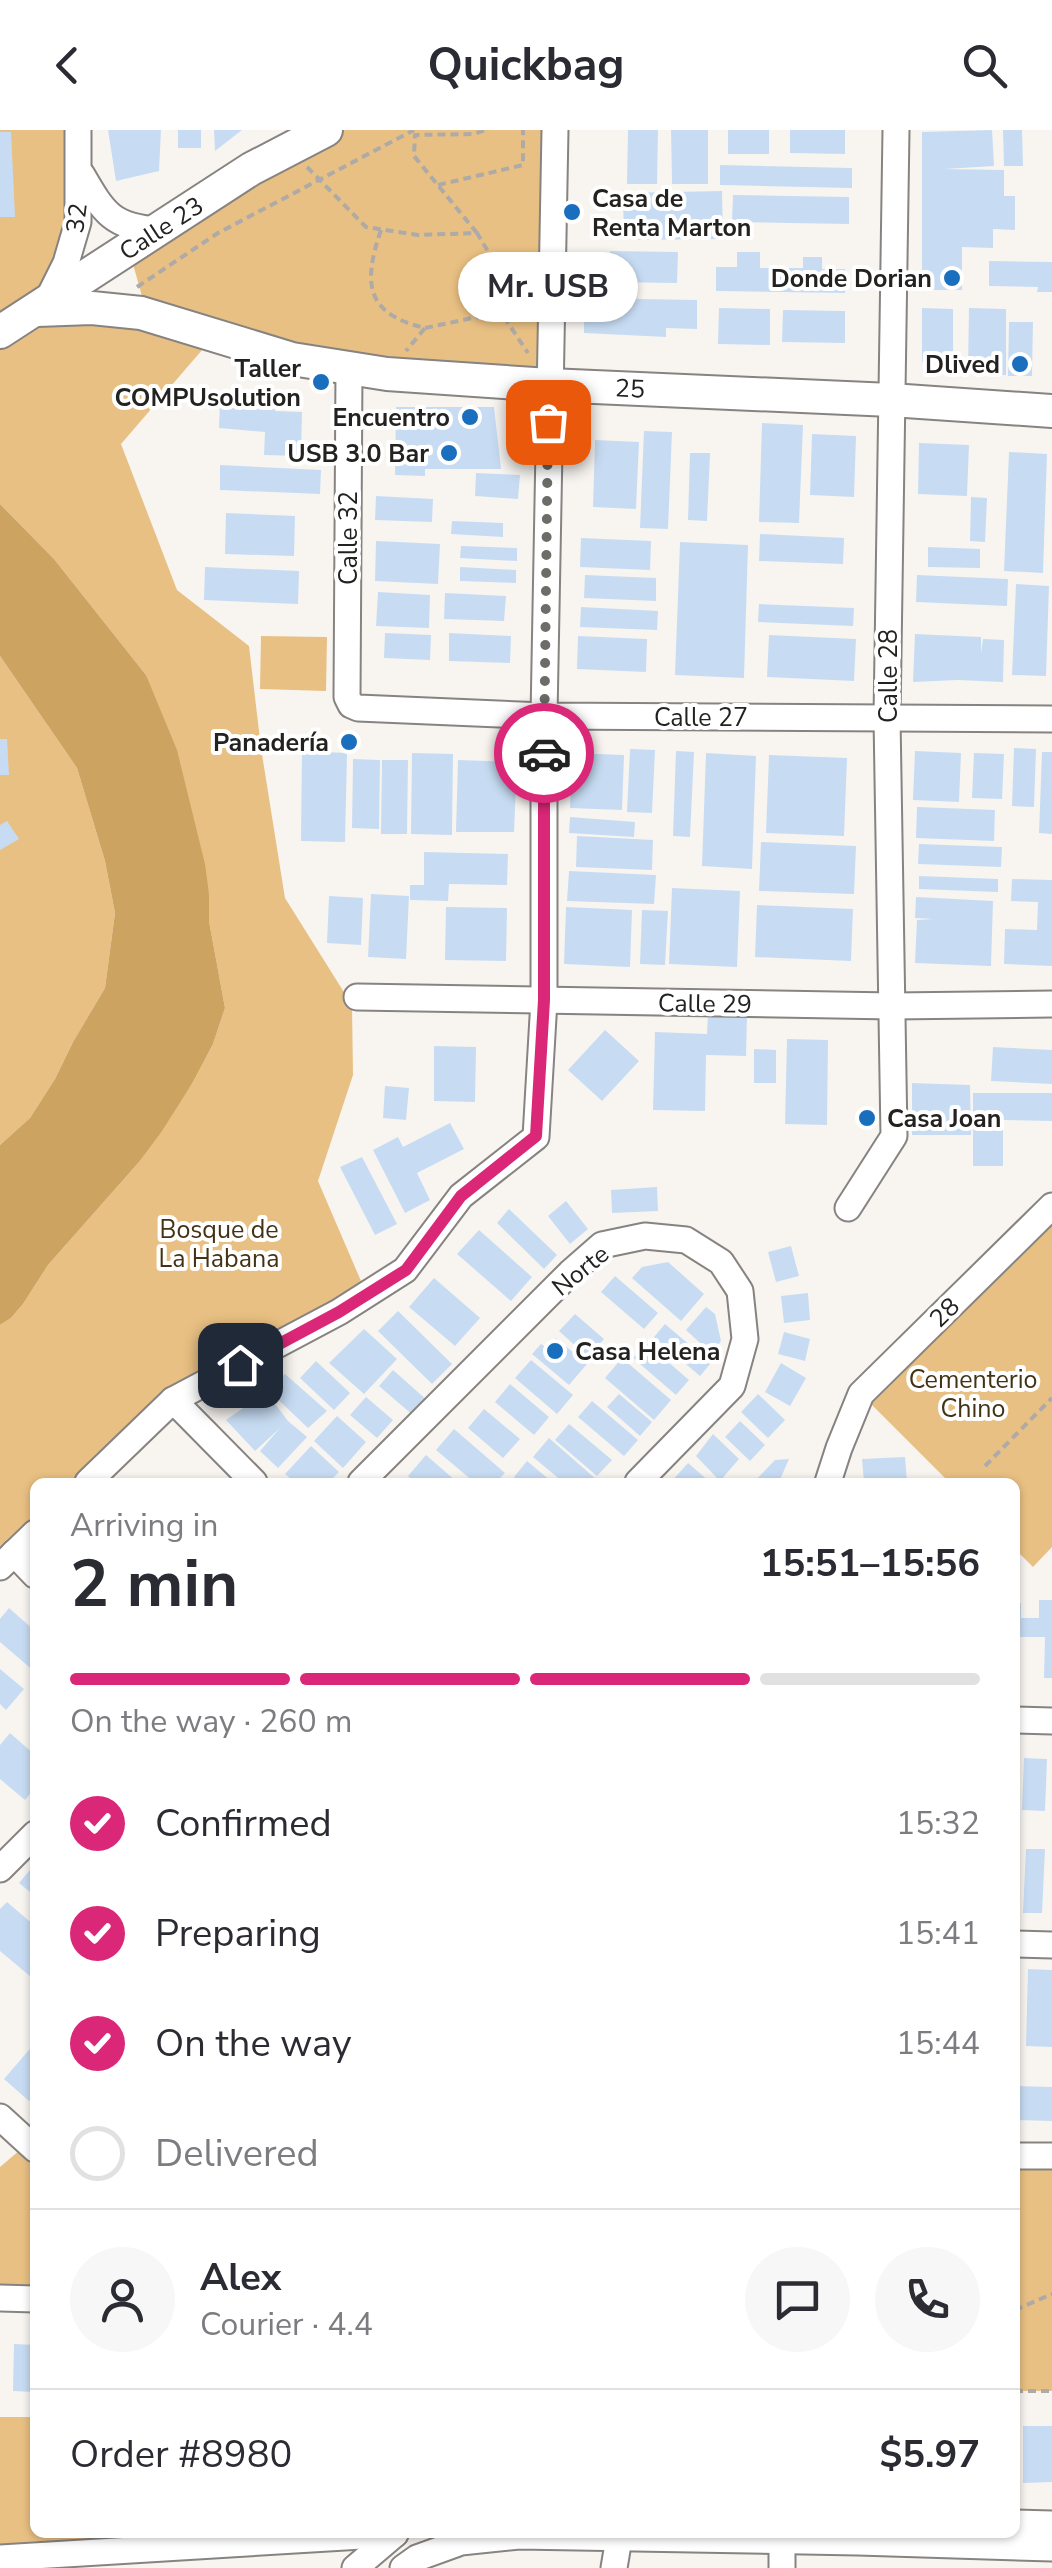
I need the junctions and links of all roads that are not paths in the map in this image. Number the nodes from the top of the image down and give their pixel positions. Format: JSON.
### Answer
{"nodes":[{"id":1,"x":78,"y":130,"type":"edge"},
{"id":2,"x":326,"y":130,"type":"edge"},
{"id":3,"x":554,"y":130,"type":"edge"},
{"id":4,"x":896,"y":130,"type":"edge"},
{"id":5,"x":80,"y":171,"type":"junction"},
{"id":6,"x":159,"y":230,"type":"junction"},
{"id":7,"x":42,"y":305,"type":"junction"},
{"id":8,"x":0,"y":332,"type":"edge"},
{"id":9,"x":349,"y":369,"type":"junction"},
{"id":10,"x":549,"y":385,"type":"junction"},
{"id":11,"x":890,"y":400,"type":"junction"},
{"id":12,"x":1052,"y":410,"type":"edge"},
{"id":13,"x":352,"y":705,"type":"joint"},
{"id":14,"x":544,"y":716,"type":"junction"},
{"id":15,"x":887,"y":718,"type":"junction"},
{"id":16,"x":1052,"y":720,"type":"edge"},
{"id":17,"x":358,"y":996,"type":"dead end"},
{"id":18,"x":544,"y":1000,"type":"junction"},
{"id":19,"x":1052,"y":1004,"type":"edge"},
{"id":20,"x":893,"y":1006,"type":"junction"},
{"id":21,"x":1052,"y":1206,"type":"edge"},
{"id":22,"x":848,"y":1208,"type":"dead end"},
{"id":23,"x":173,"y":1400,"type":"junction"},
{"id":24,"x":92,"y":1478,"type":"edge"},
{"id":25,"x":250,"y":1478,"type":"edge"},
{"id":26,"x":365,"y":1478,"type":"edge"},
{"id":27,"x":642,"y":1478,"type":"edge"},
{"id":28,"x":829,"y":1478,"type":"edge"},
{"id":29,"x":30,"y":1538,"type":"edge"},
{"id":30,"x":7,"y":1560,"type":"edge"},
{"id":31,"x":30,"y":1572,"type":"edge"},
{"id":32,"x":1020,"y":1720,"type":"edge"},
{"id":33,"x":1052,"y":1720,"type":"edge"},
{"id":34,"x":30,"y":1839,"type":"edge"},
{"id":35,"x":0,"y":1869,"type":"edge"},
{"id":36,"x":1020,"y":1944,"type":"edge"},
{"id":37,"x":1052,"y":1944,"type":"edge"},
{"id":38,"x":0,"y":2117,"type":"edge"},
{"id":39,"x":30,"y":2140,"type":"edge"},
{"id":40,"x":1020,"y":2156,"type":"edge"},
{"id":41,"x":1052,"y":2156,"type":"edge"},
{"id":42,"x":0,"y":2298,"type":"edge"},
{"id":43,"x":30,"y":2299,"type":"edge"},
{"id":44,"x":1020,"y":2523,"type":"edge"},
{"id":45,"x":1052,"y":2524,"type":"edge"},
{"id":46,"x":332,"y":2538,"type":"joint"},
{"id":47,"x":393,"y":2538,"type":"edge"},
{"id":48,"x":499,"y":2538,"type":"edge"},
{"id":49,"x":619,"y":2538,"type":"edge"},
{"id":50,"x":782,"y":2538,"type":"edge"},
{"id":51,"x":815,"y":2538,"type":"edge"},
{"id":52,"x":1052,"y":2548,"type":"edge"},
{"id":53,"x":996,"y":2549,"type":"edge"},
{"id":54,"x":0,"y":2558,"type":"edge"},
{"id":55,"x":367,"y":2565,"type":"edge"},
{"id":56,"x":403,"y":2568,"type":"edge"},
{"id":57,"x":614,"y":2568,"type":"edge"},
{"id":58,"x":782,"y":2568,"type":"edge"}],
"edges":[{"from":1,"to":5,"type":"street","name":"32"},
{"from":2,"to":6,"type":"main road","name":"Calle 23"},
{"from":3,"to":10,"type":"street"},
{"from":4,"to":11,"type":"street","name":"Calle 28"},
{"from":5,"to":6,"type":"street"},
{"from":5,"to":7,"type":"street","name":"32"},
{"from":6,"to":7,"type":"main road","name":"Calle 23"},
{"from":7,"to":8,"type":"main road","name":"Calle 23"},
{"from":7,"to":9,"type":"main road","name":"25"},
{"from":9,"to":10,"type":"main road","name":"25"},
{"from":9,"to":13,"type":"street","name":"Calle 32"},
{"from":10,"to":11,"type":"main road","name":"25"},
{"from":10,"to":14,"type":"street"},
{"from":11,"to":12,"type":"main road","name":"25"},
{"from":11,"to":15,"type":"street","name":"Calle 28"},
{"from":13,"to":14,"type":"street","name":"Calle 27"},
{"from":14,"to":15,"type":"street","name":"Calle 27"},
{"from":14,"to":18,"type":"street"},
{"from":15,"to":16,"type":"street","name":"Calle 27"},
{"from":15,"to":20,"type":"street","name":"Calle 28"},
{"from":17,"to":18,"type":"street","name":"Calle 29"},
{"from":18,"to":20,"type":"street","name":"Calle 29"},
{"from":18,"to":23,"type":"street"},
{"from":19,"to":20,"type":"street","name":"Calle 29"},
{"from":20,"to":22,"type":"street","name":"Calle 28"},
{"from":21,"to":28,"type":"street","name":"28"},
{"from":23,"to":24,"type":"street"},
{"from":23,"to":25,"type":"street"},
{"from":26,"to":27,"type":"street","name":"Norte"},
{"from":29,"to":30,"type":"street"},
{"from":30,"to":31,"type":"street"},
{"from":32,"to":33,"type":"street"},
{"from":34,"to":35,"type":"street"},
{"from":36,"to":37,"type":"street"},
{"from":38,"to":39,"type":"street"},
{"from":40,"to":41,"type":"street"},
{"from":42,"to":43,"type":"street"},
{"from":44,"to":45,"type":"street"},
{"from":46,"to":54,"type":"street"},
{"from":46,"to":55,"type":"street"},
{"from":47,"to":55,"type":"street"},
{"from":48,"to":56,"type":"street"},
{"from":49,"to":57,"type":"street"},
{"from":50,"to":58,"type":"street"},
{"from":51,"to":53,"type":"street"},
{"from":52,"to":53,"type":"street"}]}
